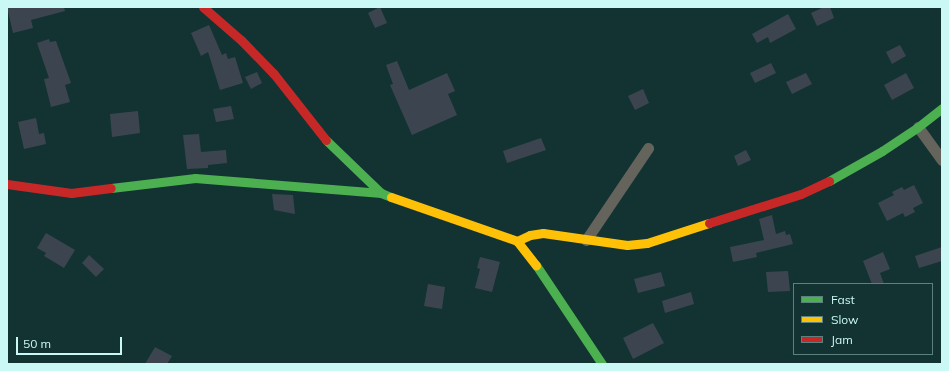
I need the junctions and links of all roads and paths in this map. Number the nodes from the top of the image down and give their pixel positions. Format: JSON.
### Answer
{"nodes":[{"id":1,"x":203,"y":7,"type":"edge"},
{"id":2,"x":942,"y":108,"type":"edge"},
{"id":3,"x":918,"y":127,"type":"junction"},
{"id":4,"x":648,"y":148,"type":"dead end"},
{"id":5,"x":942,"y":160,"type":"edge"},
{"id":6,"x":7,"y":184,"type":"edge"},
{"id":7,"x":381,"y":193,"type":"junction"},
{"id":8,"x":586,"y":240,"type":"junction"},
{"id":9,"x":517,"y":241,"type":"junction"},
{"id":10,"x":602,"y":364,"type":"edge"}],
"edges":[{"from":1,"to":7,"type":"street"},
{"from":2,"to":3,"type":"street"},
{"from":3,"to":5,"type":"street"},
{"from":3,"to":8,"type":"street"},
{"from":4,"to":8,"type":"street"},
{"from":6,"to":7,"type":"street"},
{"from":7,"to":9,"type":"street"},
{"from":8,"to":9,"type":"street"},
{"from":9,"to":10,"type":"street"}]}
